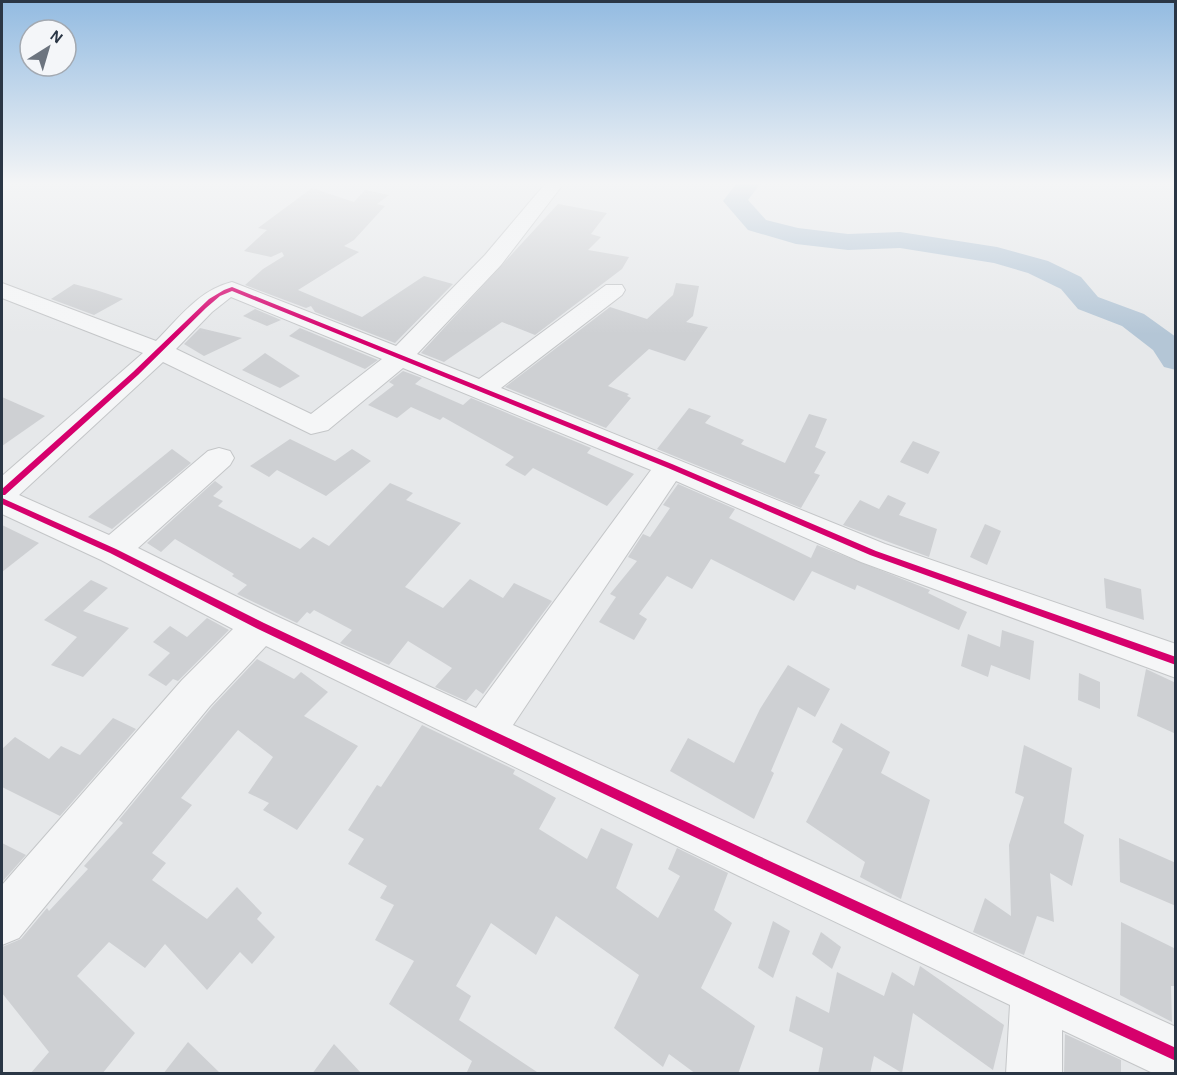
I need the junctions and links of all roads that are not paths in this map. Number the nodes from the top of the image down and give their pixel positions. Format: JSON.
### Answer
{"nodes":[{"id":1,"x":514,"y":234,"type":"edge"},
{"id":2,"x":2,"y":290,"type":"edge"},
{"id":3,"x":614,"y":290,"type":"dead end"},
{"id":4,"x":160,"y":351,"type":"junction"},
{"id":5,"x":399,"y":358,"type":"junction"},
{"id":6,"x":482,"y":389,"type":"junction"},
{"id":7,"x":219,"y":458,"type":"dead end"},
{"id":8,"x":670,"y":466,"type":"junction"},
{"id":9,"x":2,"y":494,"type":"edge"},
{"id":10,"x":2,"y":501,"type":"edge"},
{"id":11,"x":113,"y":551,"type":"junction"},
{"id":12,"x":261,"y":626,"type":"junction"},
{"id":13,"x":1176,"y":662,"type":"edge"},
{"id":14,"x":485,"y":730,"type":"junction"},
{"id":15,"x":2,"y":921,"type":"edge"},
{"id":16,"x":1037,"y":992,"type":"junction"},
{"id":17,"x":1176,"y":1055,"type":"edge"},
{"id":18,"x":1034,"y":1074,"type":"edge"}],
"edges":[{"from":1,"to":5,"type":"street"},
{"from":2,"to":4,"type":"street"},
{"from":3,"to":6,"type":"street"},
{"from":4,"to":5,"type":"street"},
{"from":4,"to":5,"type":"street"},
{"from":4,"to":9,"type":"street"},
{"from":5,"to":6,"type":"street"},
{"from":6,"to":8,"type":"street"},
{"from":7,"to":11,"type":"street"},
{"from":8,"to":13,"type":"street"},
{"from":8,"to":14,"type":"street"},
{"from":10,"to":11,"type":"street"},
{"from":11,"to":12,"type":"street"},
{"from":12,"to":14,"type":"street"},
{"from":12,"to":15,"type":"street"},
{"from":14,"to":16,"type":"street"},
{"from":16,"to":17,"type":"street"},
{"from":16,"to":18,"type":"street"}]}
